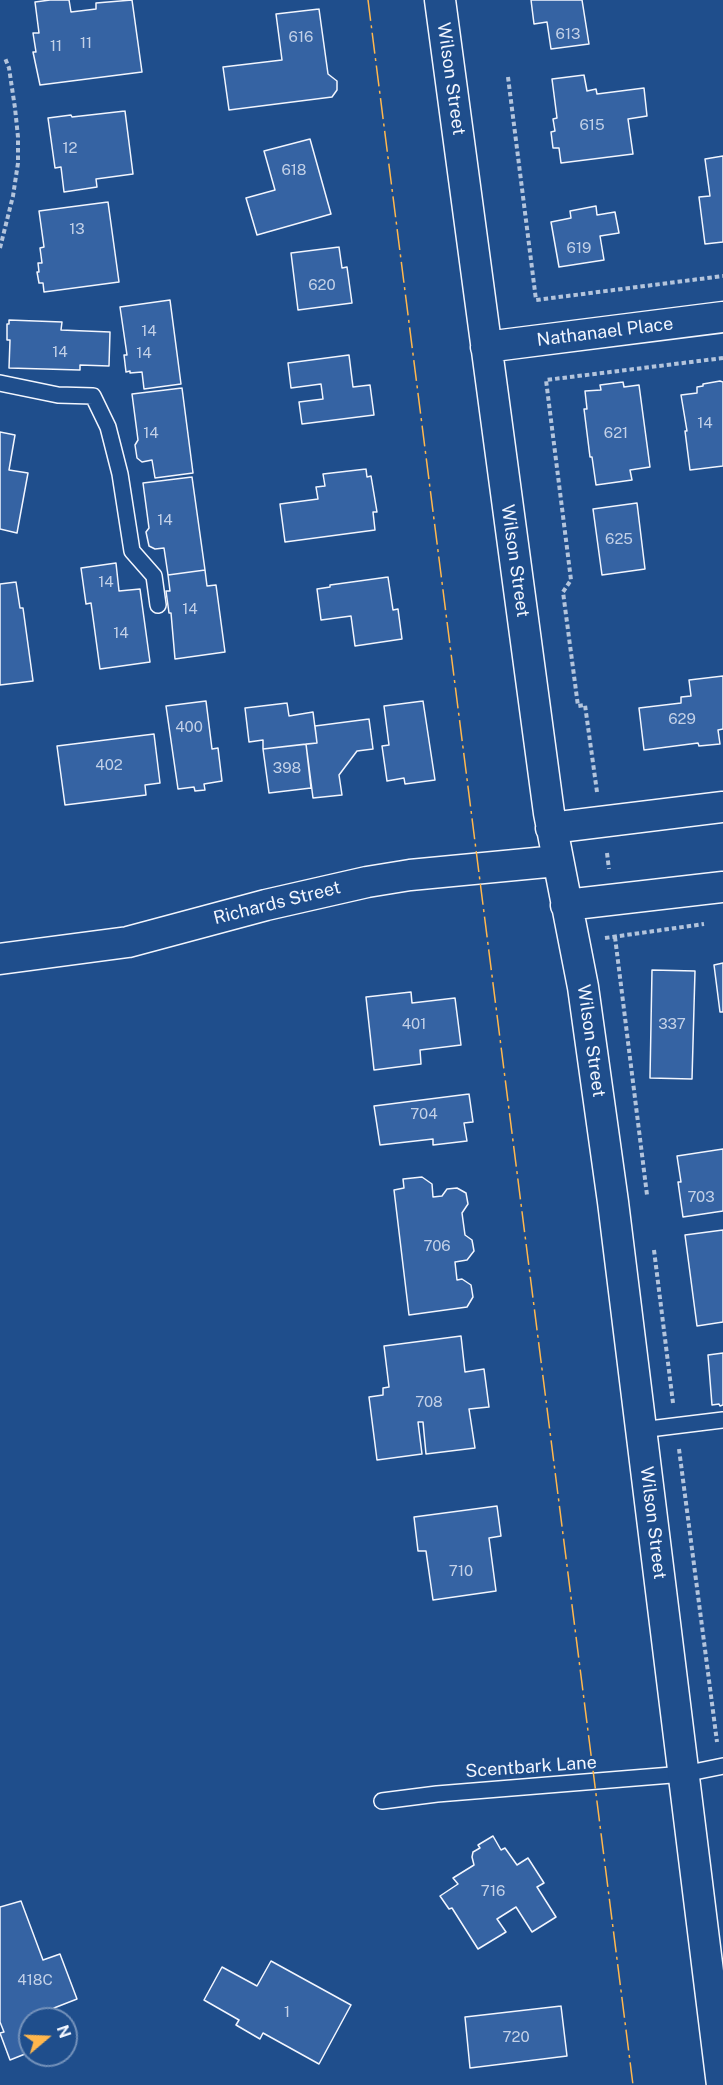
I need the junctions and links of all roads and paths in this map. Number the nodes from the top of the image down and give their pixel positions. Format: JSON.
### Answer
{"nodes":[{"id":1,"x":440,"y":0,"type":"edge"},
{"id":2,"x":5,"y":58,"type":"dead end"},
{"id":3,"x":508,"y":77,"type":"dead end"},
{"id":4,"x":0,"y":248,"type":"edge"},
{"id":5,"x":723,"y":276,"type":"edge"},
{"id":6,"x":723,"y":317,"type":"edge"},
{"id":7,"x":486,"y":348,"type":"junction"},
{"id":8,"x":723,"y":358,"type":"edge"},
{"id":9,"x":0,"y":383,"type":"edge"},
{"id":10,"x":158,"y":605,"type":"dead end"},
{"id":11,"x":578,"y":706,"type":"dead end"},
{"id":12,"x":723,"y":807,"type":"edge"},
{"id":13,"x":551,"y":828,"type":"junction"},
{"id":14,"x":557,"y":861,"type":"junction"},
{"id":15,"x":723,"y":887,"type":"edge"},
{"id":16,"x":566,"y":905,"type":"junction"},
{"id":17,"x":711,"y":923,"type":"dead end"},
{"id":18,"x":0,"y":959,"type":"edge"},
{"id":19,"x":648,"y":1204,"type":"dead end"},
{"id":20,"x":653,"y":1239,"type":"dead end"},
{"id":21,"x":723,"y":1420,"type":"edge"},
{"id":22,"x":676,"y":1426,"type":"junction"},
{"id":23,"x":641,"y":1430,"type":"junction"},
{"id":24,"x":721,"y":1766,"type":"edge"},
{"id":25,"x":684,"y":1774,"type":"junction"},
{"id":26,"x":382,"y":1801,"type":"dead end"},
{"id":27,"x":722,"y":2085,"type":"edge"}],
"edges":[{"from":1,"to":7,"type":"street","name":"Wilson Street"},
{"from":2,"to":4,"type":"path"},
{"from":3,"to":5,"type":"path"},
{"from":6,"to":7,"type":"street","name":"Nathanael Place"},
{"from":7,"to":13,"type":"street","name":"Wilson Street"},
{"from":8,"to":11,"type":"path"},
{"from":9,"to":10,"type":"lane"},
{"from":12,"to":13,"type":"street"},
{"from":13,"to":14,"type":"street","name":"Wilson Street"},
{"from":14,"to":16,"type":"street","name":"Wilson Street"},
{"from":14,"to":18,"type":"street","name":"Richards Street"},
{"from":15,"to":16,"type":"street"},
{"from":16,"to":23,"type":"street","name":"Wilson Street"},
{"from":17,"to":19,"type":"path"},
{"from":20,"to":22,"type":"path"},
{"from":21,"to":22,"type":"lane"},
{"from":22,"to":23,"type":"lane"},
{"from":22,"to":24,"type":"path"},
{"from":23,"to":25,"type":"street","name":"Wilson Street"},
{"from":24,"to":25,"type":"lane","name":"Scentbark Lane"},
{"from":25,"to":26,"type":"lane","name":"Scentbark Lane"},
{"from":25,"to":27,"type":"street","name":"Wilson Street"}]}
